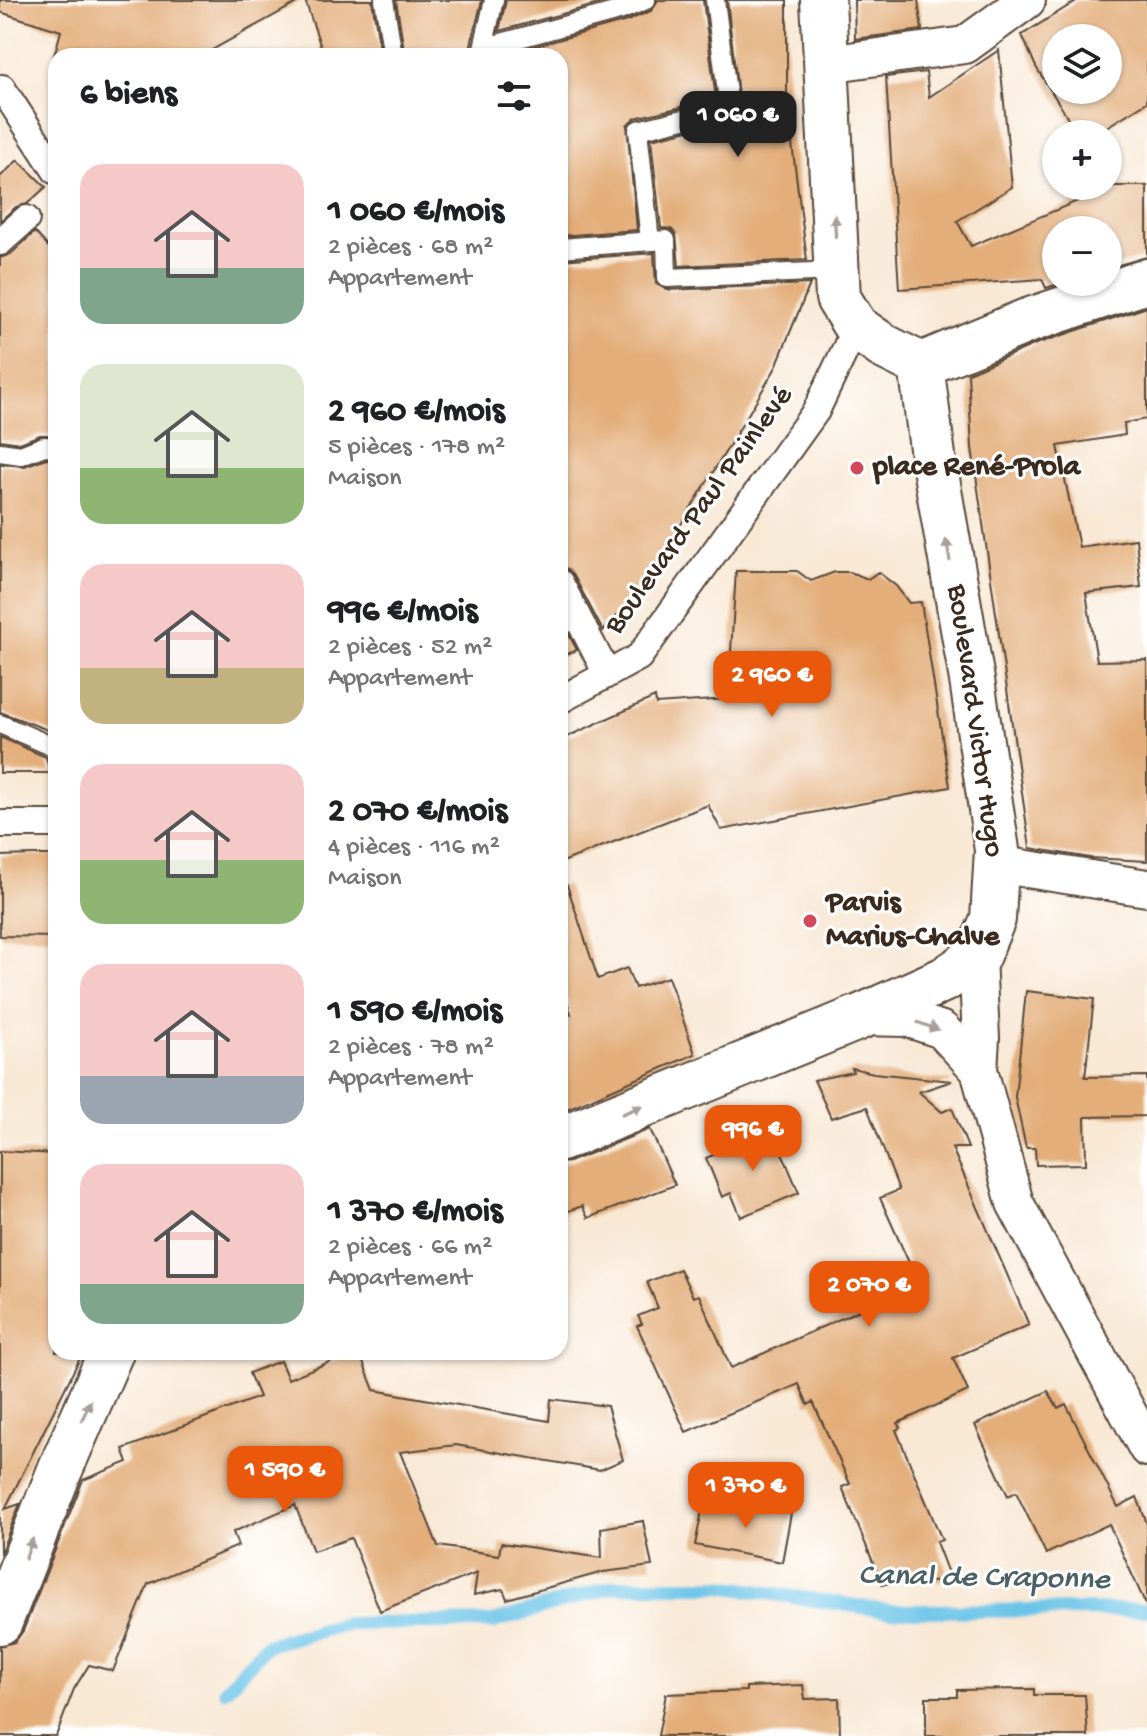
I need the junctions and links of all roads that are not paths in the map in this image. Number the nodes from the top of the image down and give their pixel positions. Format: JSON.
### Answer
{"nodes":[{"id":1,"x":384,"y":0,"type":"edge"},
{"id":2,"x":494,"y":0,"type":"edge"},
{"id":3,"x":646,"y":0,"type":"edge"},
{"id":4,"x":715,"y":0,"type":"edge"},
{"id":5,"x":823,"y":0,"type":"edge"},
{"id":6,"x":1027,"y":0,"type":"edge"},
{"id":7,"x":392,"y":48,"type":"edge"},
{"id":8,"x":485,"y":48,"type":"edge"},
{"id":9,"x":497,"y":48,"type":"edge"},
{"id":10,"x":827,"y":64,"type":"junction"},
{"id":11,"x":2,"y":88,"type":"edge"},
{"id":12,"x":48,"y":159,"type":"edge"},
{"id":13,"x":26,"y":219,"type":"dead end"},
{"id":14,"x":650,"y":241,"type":"junction"},
{"id":15,"x":0,"y":242,"type":"edge"},
{"id":16,"x":568,"y":247,"type":"edge"},
{"id":17,"x":837,"y":271,"type":"junction"},
{"id":18,"x":1147,"y":281,"type":"edge"},
{"id":19,"x":856,"y":327,"type":"junction"},
{"id":20,"x":921,"y":365,"type":"junction"},
{"id":21,"x":48,"y":446,"type":"edge"},
{"id":22,"x":0,"y":452,"type":"edge"},
{"id":23,"x":568,"y":598,"type":"edge"},
{"id":24,"x":607,"y":674,"type":"junction"},
{"id":25,"x":568,"y":696,"type":"edge"},
{"id":26,"x":0,"y":724,"type":"edge"},
{"id":27,"x":48,"y":745,"type":"edge"},
{"id":28,"x":0,"y":824,"type":"edge"},
{"id":29,"x":48,"y":824,"type":"edge"},
{"id":30,"x":996,"y":864,"type":"junction"},
{"id":31,"x":1147,"y":888,"type":"edge"},
{"id":32,"x":977,"y":957,"type":"junction"},
{"id":33,"x":860,"y":1017,"type":"junction"},
{"id":34,"x":979,"y":1070,"type":"junction"},
{"id":35,"x":568,"y":1136,"type":"edge"},
{"id":36,"x":108,"y":1360,"type":"edge"},
{"id":37,"x":1147,"y":1448,"type":"edge"},
{"id":38,"x":0,"y":1622,"type":"edge"}],
"edges":[{"from":1,"to":7,"type":"lane"},
{"from":2,"to":8,"type":"lane"},
{"from":3,"to":9,"type":"lane"},
{"from":4,"to":14,"type":"lane"},
{"from":5,"to":10,"type":"main road"},
{"from":6,"to":10,"type":"street"},
{"from":17,"to":10,"type":"main road","one_way":true},
{"from":11,"to":12,"type":"street"},
{"from":13,"to":15,"type":"street"},
{"from":14,"to":16,"type":"lane"},
{"from":14,"to":17,"type":"lane"},
{"from":17,"to":19,"type":"main road"},
{"from":18,"to":20,"type":"main road"},
{"from":19,"to":20,"type":"main road"},
{"from":19,"to":24,"type":"street","name":"Boulevard Paul Painlevé"},
{"from":30,"to":20,"type":"main road","name":"Boulevard Victor Hugo","one_way":true},
{"from":21,"to":22,"type":"lane"},
{"from":23,"to":24,"type":"street"},
{"from":24,"to":25,"type":"street","name":"Boulevard Paul Painlevé"},
{"from":26,"to":27,"type":"lane"},
{"from":28,"to":29,"type":"street"},
{"from":30,"to":31,"type":"street"},
{"from":30,"to":32,"type":"main road","name":"Boulevard Victor Hugo"},
{"from":32,"to":33,"type":"main road"},
{"from":32,"to":34,"type":"street"},
{"from":33,"to":34,"type":"street","one_way":true},
{"from":35,"to":33,"type":"main road","one_way":true},
{"from":34,"to":37,"type":"street"},
{"from":38,"to":36,"type":"main road","one_way":true}]}
